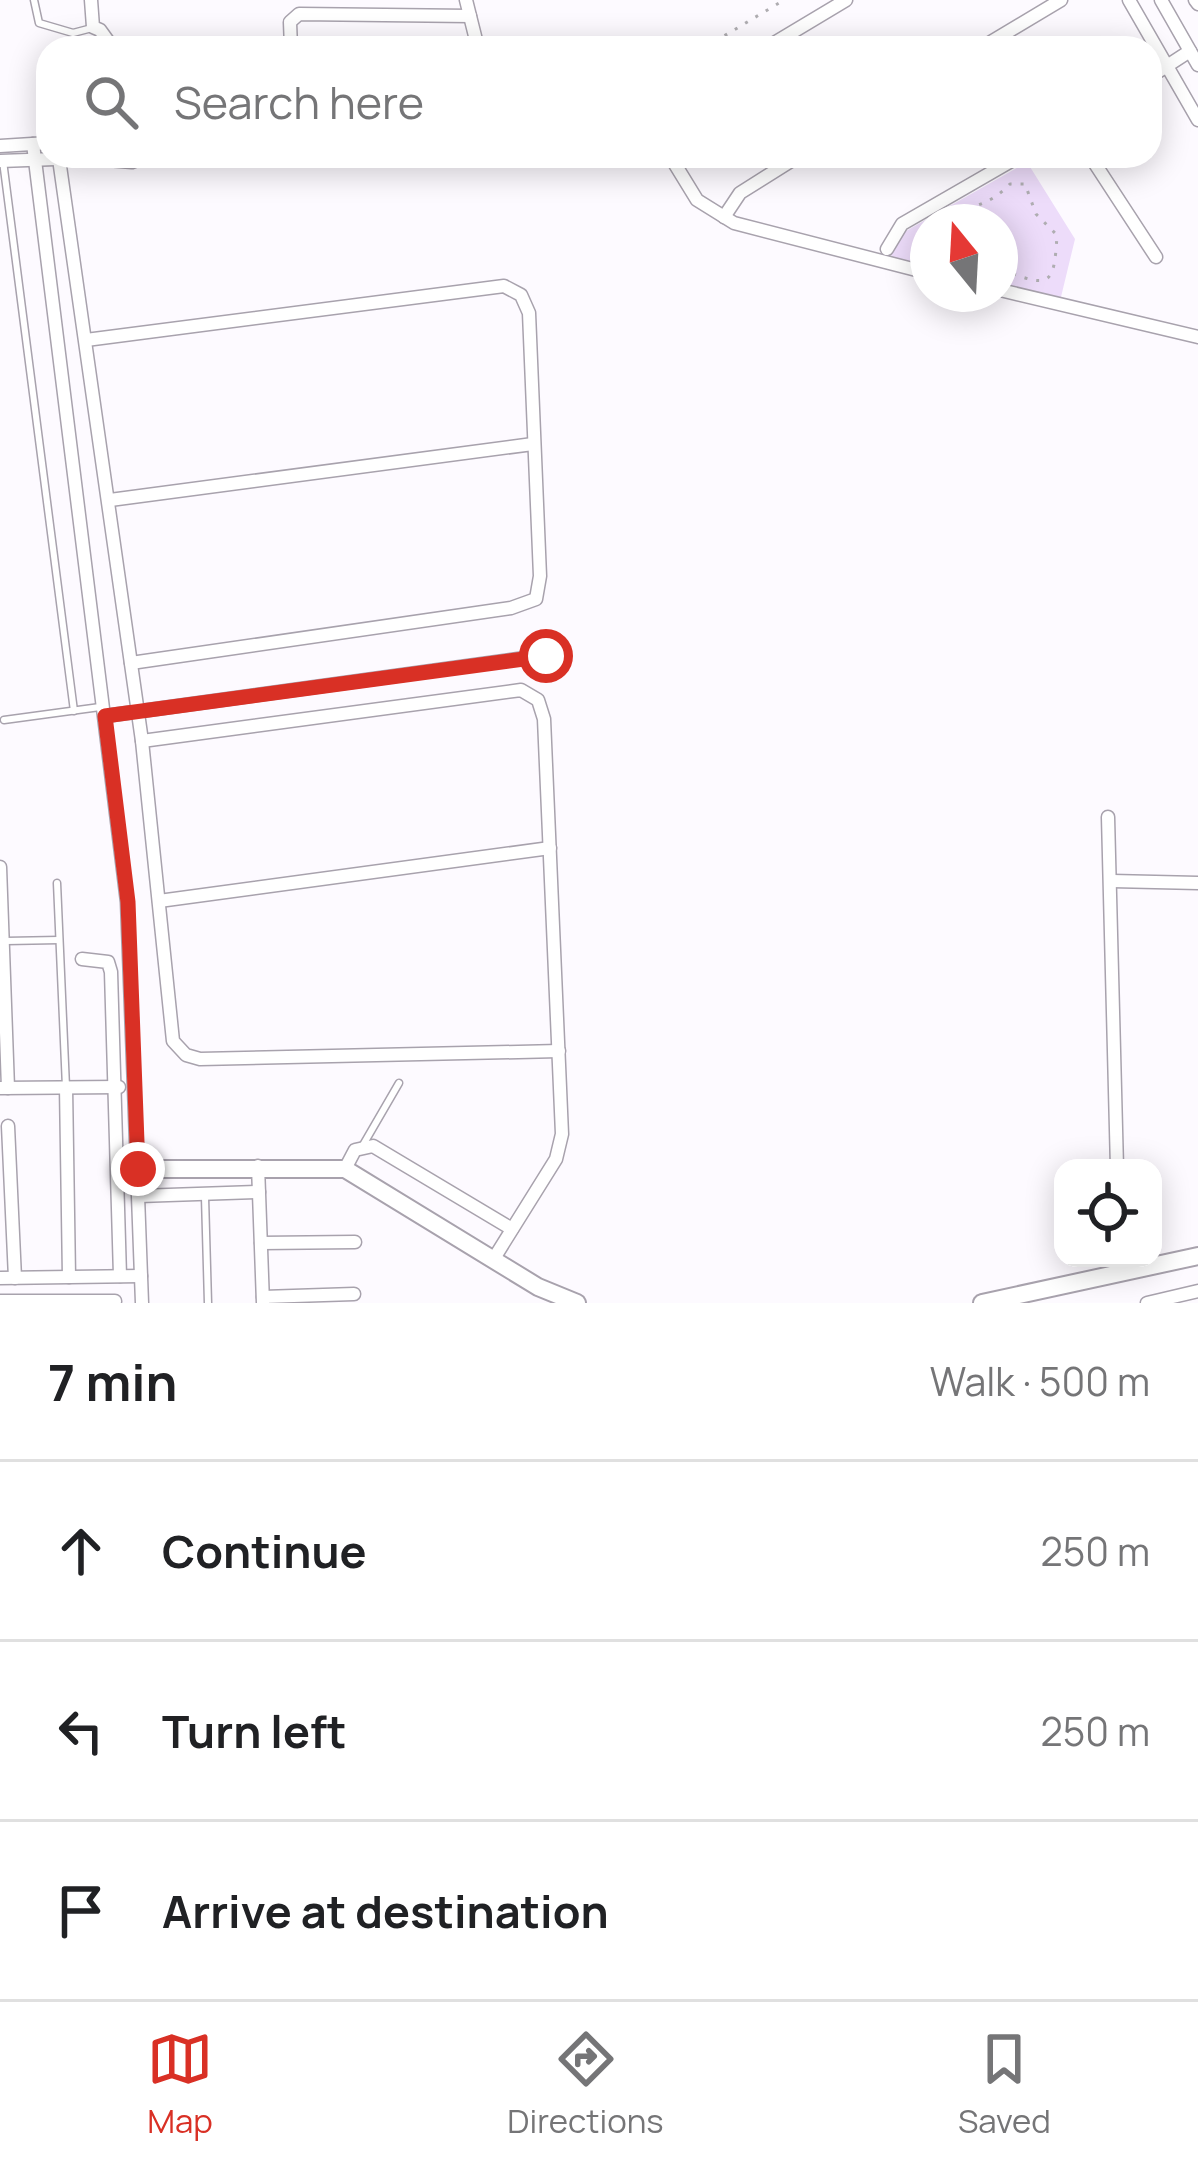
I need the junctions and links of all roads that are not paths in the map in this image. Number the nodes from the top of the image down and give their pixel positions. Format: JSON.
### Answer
{"nodes":[{"id":1,"x":34,"y":0,"type":"edge"},
{"id":2,"x":91,"y":0,"type":"edge"},
{"id":3,"x":466,"y":0,"type":"edge"},
{"id":4,"x":846,"y":0,"type":"edge"},
{"id":5,"x":1061,"y":0,"type":"edge"},
{"id":6,"x":1129,"y":0,"type":"edge"},
{"id":7,"x":1161,"y":0,"type":"edge"},
{"id":8,"x":470,"y":16,"type":"junction"},
{"id":9,"x":92,"y":27,"type":"junction"},
{"id":10,"x":104,"y":36,"type":"edge"},
{"id":11,"x":291,"y":36,"type":"edge"},
{"id":12,"x":475,"y":36,"type":"edge"},
{"id":13,"x":786,"y":36,"type":"edge"},
{"id":14,"x":1001,"y":36,"type":"edge"},
{"id":15,"x":1150,"y":36,"type":"edge"},
{"id":16,"x":1190,"y":51,"type":"junction"},
{"id":17,"x":1162,"y":57,"type":"edge"},
{"id":18,"x":1198,"y":65,"type":"edge"},
{"id":19,"x":1167,"y":66,"type":"junction"},
{"id":20,"x":1162,"y":69,"type":"edge"},
{"id":21,"x":1198,"y":119,"type":"edge"},
{"id":22,"x":36,"y":146,"type":"edge"},
{"id":23,"x":36,"y":155,"type":"edge"},
{"id":24,"x":1,"y":156,"type":"edge"},
{"id":25,"x":34,"y":160,"type":"junction"},
{"id":26,"x":59,"y":168,"type":"edge"},
{"id":27,"x":677,"y":168,"type":"edge"},
{"id":28,"x":780,"y":168,"type":"edge"},
{"id":29,"x":999,"y":168,"type":"edge"},
{"id":30,"x":1098,"y":168,"type":"edge"},
{"id":31,"x":724,"y":217,"type":"junction"},
{"id":32,"x":887,"y":249,"type":"dead end"},
{"id":33,"x":1156,"y":257,"type":"dead end"},
{"id":34,"x":910,"y":269,"type":"edge"},
{"id":35,"x":1018,"y":294,"type":"edge"},
{"id":36,"x":1198,"y":337,"type":"edge"},
{"id":37,"x":86,"y":340,"type":"junction"},
{"id":38,"x":533,"y":444,"type":"junction"},
{"id":39,"x":110,"y":500,"type":"junction"},
{"id":40,"x":546,"y":656,"type":"dead end"},
{"id":41,"x":131,"y":663,"type":"junction"},
{"id":42,"x":74,"y":711,"type":"junction"},
{"id":43,"x":138,"y":711,"type":"junction"},
{"id":44,"x":104,"y":712,"type":"junction"},
{"id":45,"x":4,"y":720,"type":"dead end"},
{"id":46,"x":142,"y":741,"type":"junction"},
{"id":47,"x":1108,"y":817,"type":"dead end"},
{"id":48,"x":550,"y":848,"type":"junction"},
{"id":49,"x":0,"y":867,"type":"edge"},
{"id":50,"x":1112,"y":881,"type":"junction"},
{"id":51,"x":57,"y":883,"type":"dead end"},
{"id":52,"x":1198,"y":883,"type":"edge"},
{"id":53,"x":159,"y":901,"type":"junction"},
{"id":54,"x":59,"y":940,"type":"junction"},
{"id":55,"x":2,"y":950,"type":"edge"},
{"id":56,"x":82,"y":958,"type":"dead end"},
{"id":57,"x":560,"y":1052,"type":"junction"},
{"id":58,"x":399,"y":1083,"type":"dead end"},
{"id":59,"x":66,"y":1087,"type":"junction"},
{"id":60,"x":113,"y":1087,"type":"junction"},
{"id":61,"x":4,"y":1088,"type":"edge"},
{"id":62,"x":134,"y":1088,"type":"junction"},
{"id":63,"x":8,"y":1126,"type":"dead end"},
{"id":64,"x":363,"y":1145,"type":"junction"},
{"id":65,"x":1117,"y":1159,"type":"edge"},
{"id":66,"x":258,"y":1166,"type":"junction"},
{"id":67,"x":345,"y":1168,"type":"junction"},
{"id":68,"x":138,"y":1169,"type":"junction"},
{"id":69,"x":260,"y":1192,"type":"junction"},
{"id":70,"x":206,"y":1193,"type":"junction"},
{"id":71,"x":139,"y":1196,"type":"junction"},
{"id":72,"x":512,"y":1229,"type":"junction"},
{"id":73,"x":356,"y":1242,"type":"dead end"},
{"id":74,"x":261,"y":1243,"type":"junction"},
{"id":75,"x":1198,"y":1256,"type":"edge"},
{"id":76,"x":493,"y":1260,"type":"junction"},
{"id":77,"x":1162,"y":1261,"type":"edge"},
{"id":78,"x":1120,"y":1267,"type":"edge"},
{"id":79,"x":119,"y":1276,"type":"junction"},
{"id":80,"x":141,"y":1276,"type":"junction"},
{"id":81,"x":69,"y":1277,"type":"junction"},
{"id":82,"x":7,"y":1278,"type":"edge"},
{"id":83,"x":1198,"y":1291,"type":"edge"},
{"id":84,"x":354,"y":1294,"type":"dead end"},
{"id":85,"x":263,"y":1300,"type":"edge"},
{"id":86,"x":4,"y":1302,"type":"edge"},
{"id":87,"x":116,"y":1302,"type":"edge"},
{"id":88,"x":142,"y":1303,"type":"edge"},
{"id":89,"x":208,"y":1303,"type":"edge"},
{"id":90,"x":577,"y":1303,"type":"edge"},
{"id":91,"x":982,"y":1303,"type":"edge"},
{"id":92,"x":1147,"y":1303,"type":"edge"}],
"edges":[{"from":1,"to":9,"type":"lane"},
{"from":2,"to":9,"type":"street"},
{"from":3,"to":8,"type":"street"},
{"from":4,"to":13,"type":"street"},
{"from":5,"to":14,"type":"street"},
{"from":6,"to":15,"type":"street"},
{"from":7,"to":16,"type":"street"},
{"from":8,"to":11,"type":"street"},
{"from":8,"to":12,"type":"street"},
{"from":9,"to":10,"type":"street"},
{"from":16,"to":18,"type":"street"},
{"from":16,"to":19,"type":"street"},
{"from":17,"to":19,"type":"street"},
{"from":19,"to":20,"type":"street"},
{"from":19,"to":21,"type":"street"},
{"from":22,"to":24,"type":"street"},
{"from":23,"to":25,"type":"street"},
{"from":24,"to":25,"type":"street"},
{"from":24,"to":42,"type":"lane"},
{"from":25,"to":44,"type":"street"},
{"from":26,"to":37,"type":"street"},
{"from":27,"to":31,"type":"street"},
{"from":28,"to":31,"type":"street"},
{"from":29,"to":32,"type":"street"},
{"from":30,"to":33,"type":"street"},
{"from":31,"to":34,"type":"street"},
{"from":35,"to":36,"type":"street"},
{"from":37,"to":38,"type":"street"},
{"from":37,"to":39,"type":"street"},
{"from":38,"to":39,"type":"street"},
{"from":38,"to":41,"type":"street"},
{"from":39,"to":41,"type":"street"},
{"from":40,"to":43,"type":"street"},
{"from":41,"to":43,"type":"street"},
{"from":42,"to":44,"type":"lane"},
{"from":42,"to":45,"type":"lane"},
{"from":43,"to":44,"type":"street"},
{"from":43,"to":46,"type":"street"},
{"from":44,"to":62,"type":"street"},
{"from":46,"to":48,"type":"street"},
{"from":46,"to":53,"type":"street"},
{"from":47,"to":50,"type":"street"},
{"from":48,"to":53,"type":"street"},
{"from":48,"to":57,"type":"street"},
{"from":49,"to":55,"type":"street"},
{"from":50,"to":52,"type":"street"},
{"from":50,"to":65,"type":"street"},
{"from":51,"to":54,"type":"lane"},
{"from":53,"to":57,"type":"street"},
{"from":54,"to":55,"type":"lane"},
{"from":54,"to":59,"type":"lane"},
{"from":55,"to":61,"type":"street"},
{"from":56,"to":60,"type":"street"},
{"from":57,"to":72,"type":"street"},
{"from":58,"to":64,"type":"lane"},
{"from":59,"to":60,"type":"street"},
{"from":59,"to":61,"type":"street"},
{"from":59,"to":81,"type":"street"},
{"from":60,"to":62,"type":"street"},
{"from":60,"to":79,"type":"street"},
{"from":62,"to":68,"type":"street"},
{"from":63,"to":82,"type":"street"},
{"from":64,"to":67,"type":"street"},
{"from":64,"to":72,"type":"street"},
{"from":66,"to":67,"type":"street"},
{"from":66,"to":68,"type":"street"},
{"from":66,"to":69,"type":"street"},
{"from":67,"to":76,"type":"street"},
{"from":68,"to":71,"type":"street"},
{"from":69,"to":70,"type":"street"},
{"from":69,"to":74,"type":"street"},
{"from":70,"to":71,"type":"street"},
{"from":70,"to":89,"type":"lane"},
{"from":71,"to":80,"type":"street"},
{"from":72,"to":76,"type":"street"},
{"from":73,"to":74,"type":"street"},
{"from":74,"to":85,"type":"street"},
{"from":75,"to":77,"type":"street"},
{"from":76,"to":90,"type":"street"},
{"from":78,"to":91,"type":"street"},
{"from":79,"to":80,"type":"street"},
{"from":79,"to":81,"type":"street"},
{"from":79,"to":87,"type":"street"},
{"from":80,"to":88,"type":"street"},
{"from":81,"to":82,"type":"street"},
{"from":83,"to":92,"type":"street"},
{"from":84,"to":85,"type":"street"},
{"from":86,"to":87,"type":"street"}]}
